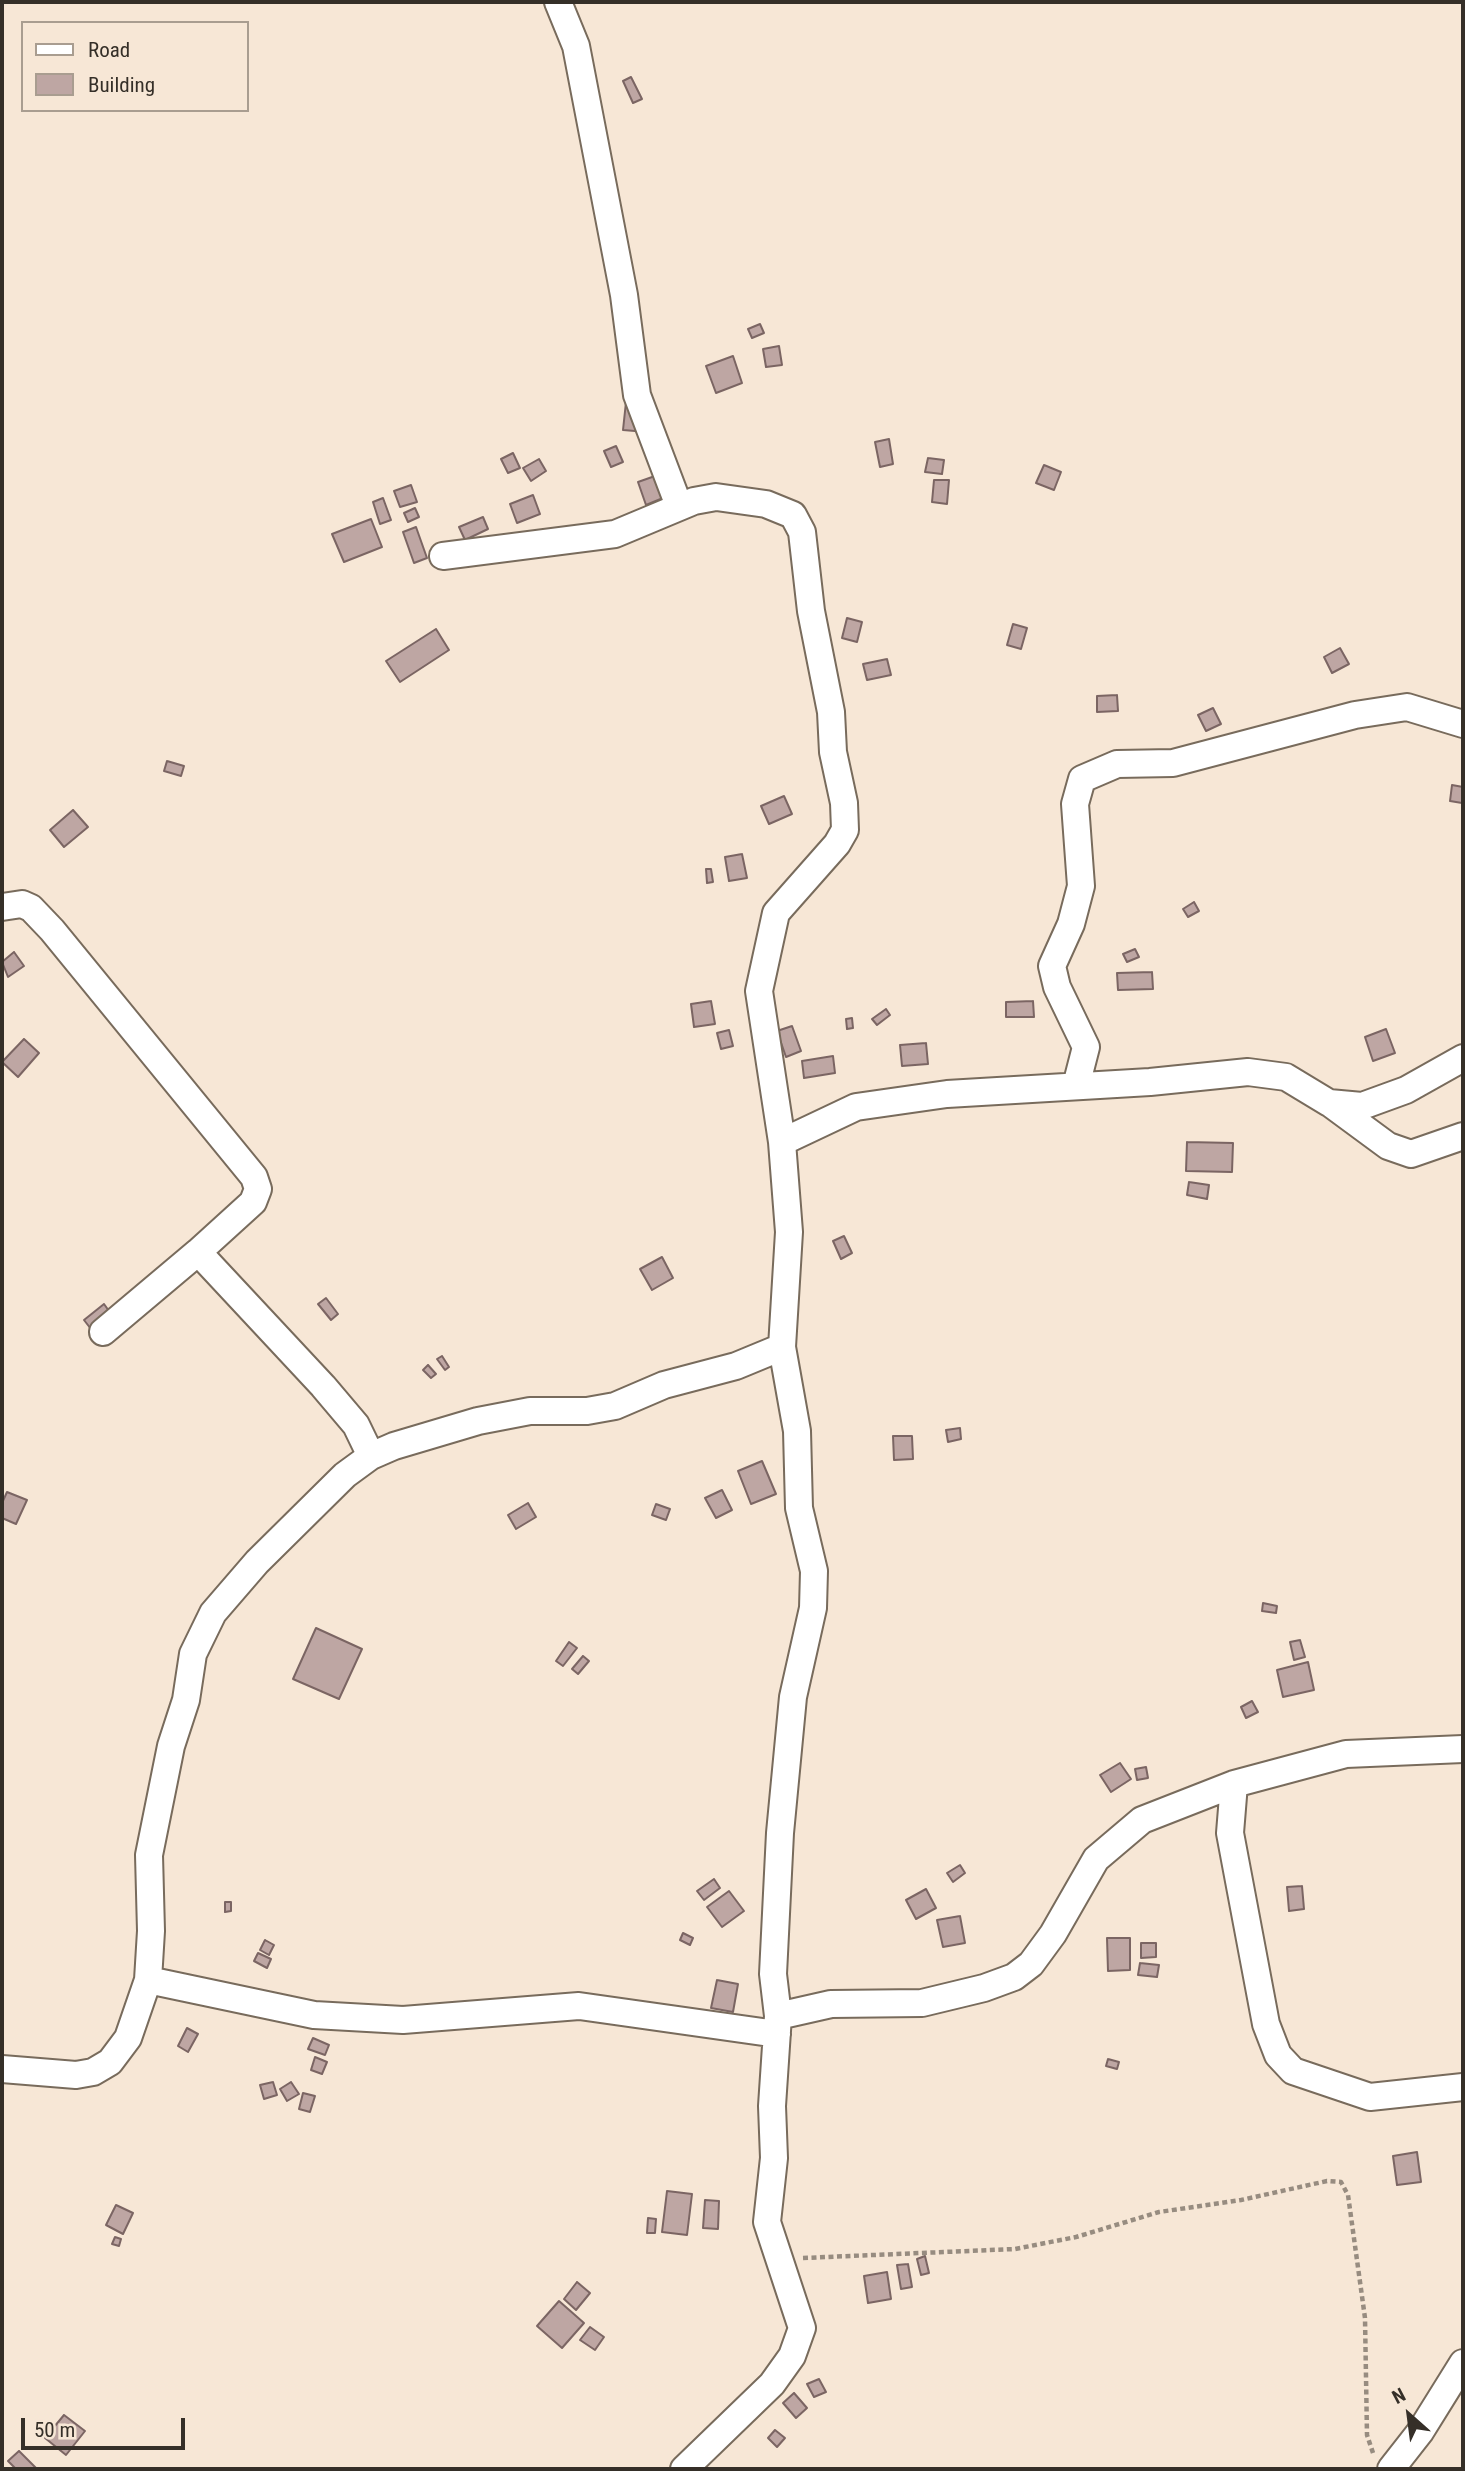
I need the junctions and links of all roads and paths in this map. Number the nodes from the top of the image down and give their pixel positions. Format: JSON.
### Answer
{"nodes":[{"id":1,"x":558,"y":2,"type":"edge"},
{"id":2,"x":679,"y":506,"type":"junction"},
{"id":3,"x":443,"y":556,"type":"dead end"},
{"id":4,"x":1463,"y":724,"type":"edge"},
{"id":5,"x":2,"y":907,"type":"edge"},
{"id":6,"x":1463,"y":1058,"type":"edge"},
{"id":7,"x":1076,"y":1086,"type":"junction"},
{"id":8,"x":1329,"y":1103,"type":"junction"},
{"id":9,"x":1463,"y":1136,"type":"edge"},
{"id":10,"x":782,"y":1142,"type":"junction"},
{"id":11,"x":198,"y":1252,"type":"junction"},
{"id":12,"x":103,"y":1332,"type":"dead end"},
{"id":13,"x":782,"y":1347,"type":"junction"},
{"id":14,"x":370,"y":1456,"type":"junction"},
{"id":15,"x":1463,"y":1749,"type":"edge"},
{"id":16,"x":1234,"y":1784,"type":"junction"},
{"id":17,"x":148,"y":1980,"type":"junction"},
{"id":18,"x":778,"y":2025,"type":"junction"},
{"id":19,"x":2,"y":2069,"type":"edge"},
{"id":20,"x":1463,"y":2087,"type":"edge"},
{"id":21,"x":778,"y":2259,"type":"junction"},
{"id":22,"x":1463,"y":2363,"type":"edge"},
{"id":23,"x":684,"y":2469,"type":"edge"},
{"id":24,"x":1377,"y":2469,"type":"edge"},
{"id":25,"x":1391,"y":2469,"type":"edge"}],
"edges":[{"from":1,"to":2,"type":"street"},
{"from":2,"to":3,"type":"street"},
{"from":2,"to":10,"type":"street"},
{"from":4,"to":7,"type":"street"},
{"from":5,"to":11,"type":"street"},
{"from":6,"to":8,"type":"street"},
{"from":7,"to":8,"type":"street"},
{"from":7,"to":10,"type":"street"},
{"from":8,"to":9,"type":"street"},
{"from":10,"to":13,"type":"street"},
{"from":11,"to":12,"type":"street"},
{"from":11,"to":14,"type":"street"},
{"from":13,"to":14,"type":"street"},
{"from":13,"to":18,"type":"street"},
{"from":14,"to":17,"type":"street"},
{"from":15,"to":16,"type":"street"},
{"from":16,"to":18,"type":"street"},
{"from":16,"to":20,"type":"street"},
{"from":17,"to":18,"type":"street"},
{"from":17,"to":19,"type":"street"},
{"from":18,"to":21,"type":"street"},
{"from":21,"to":23,"type":"street"},
{"from":21,"to":24,"type":"path"},
{"from":22,"to":25,"type":"street"}]}
